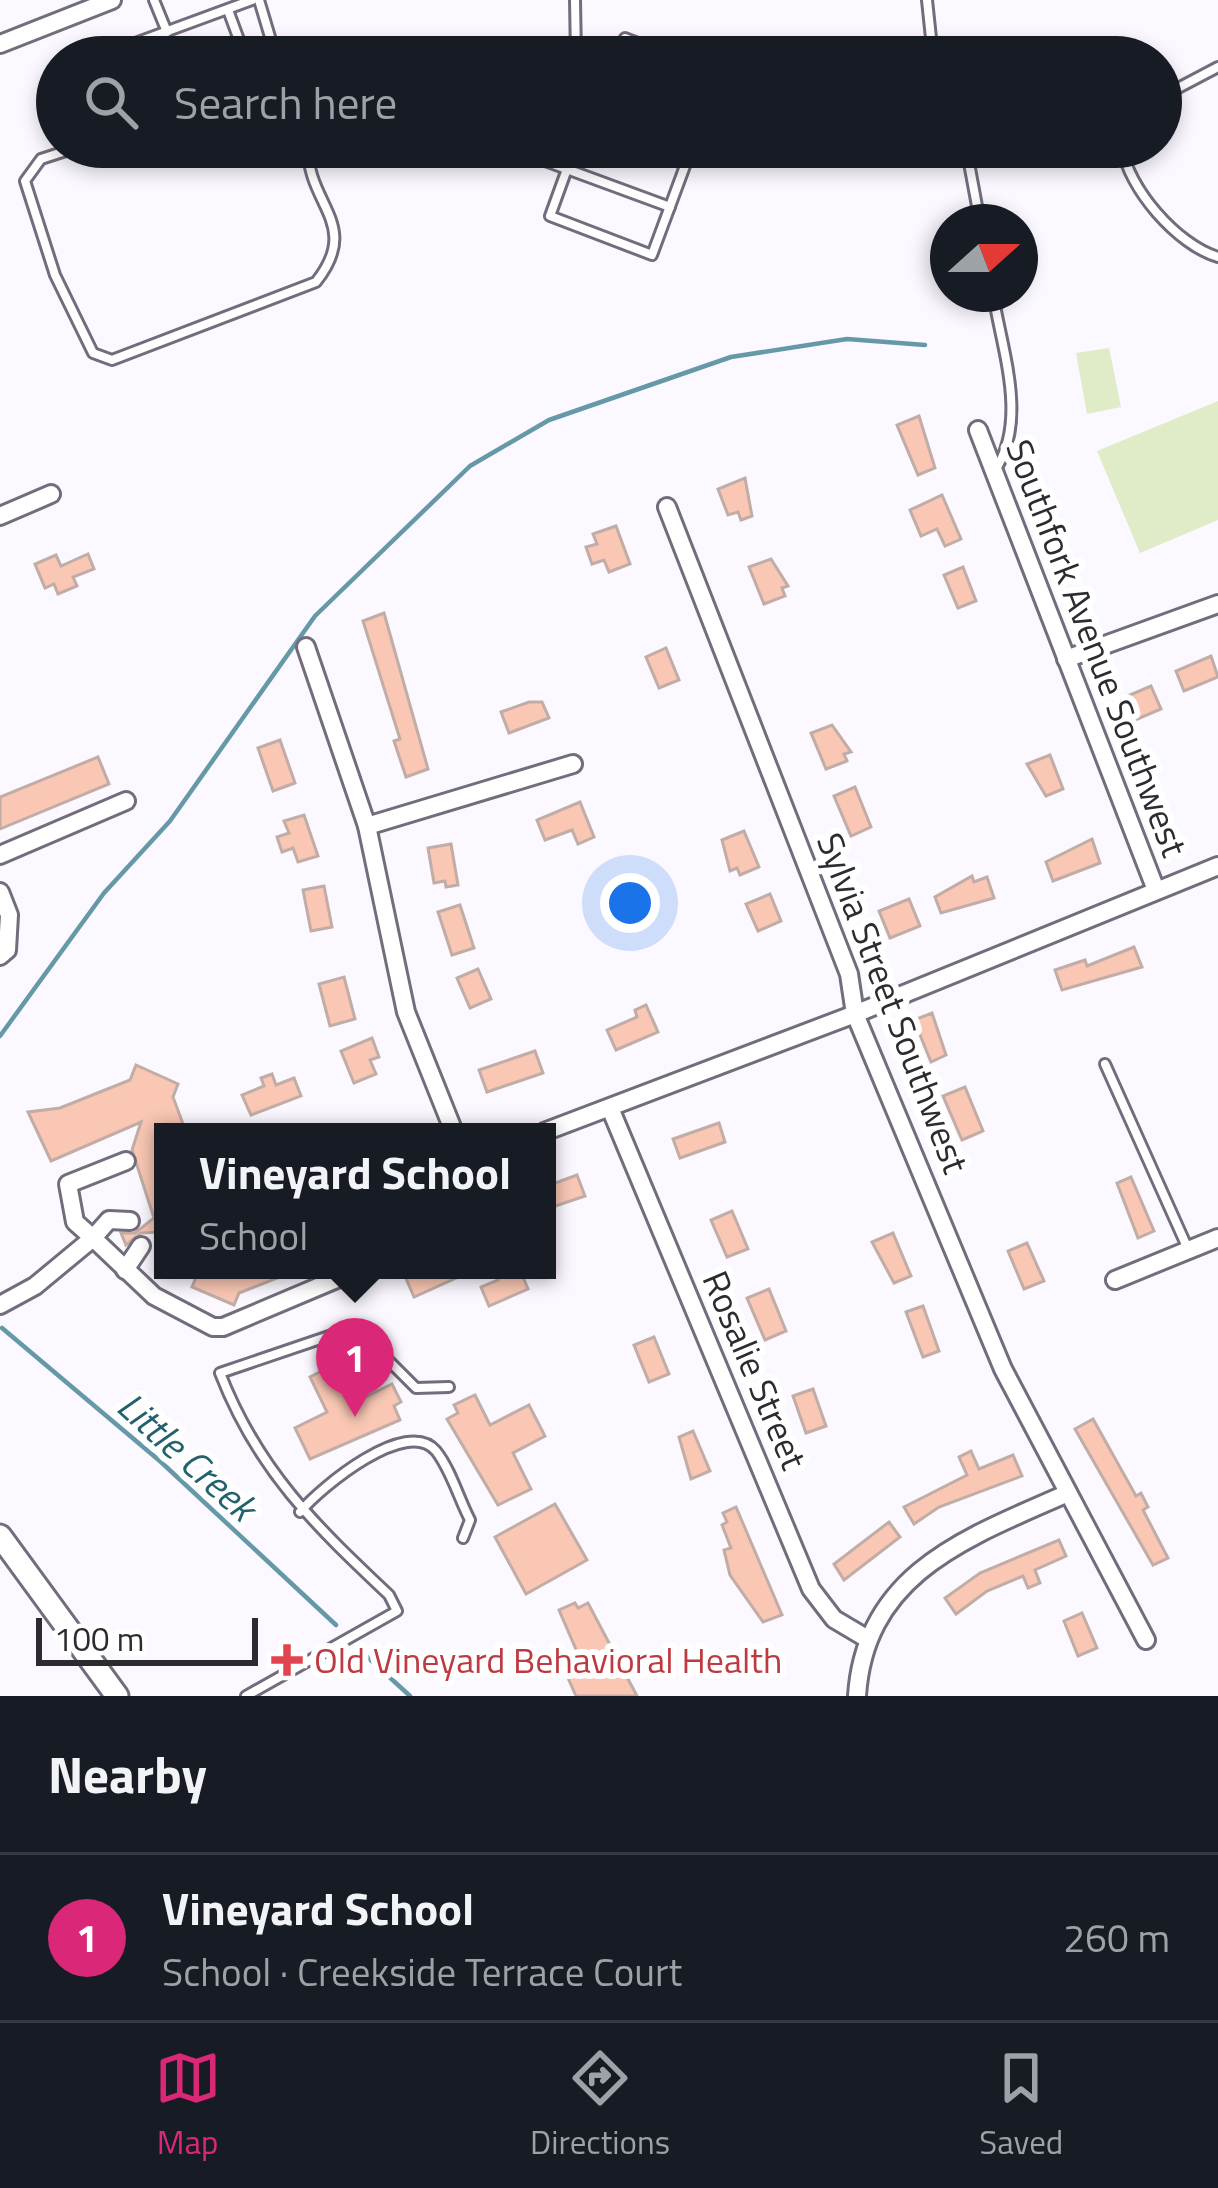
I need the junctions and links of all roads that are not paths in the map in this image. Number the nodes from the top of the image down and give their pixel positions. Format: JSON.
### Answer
{"nodes":[{"id":1,"x":112,"y":0,"type":"edge"},
{"id":2,"x":154,"y":0,"type":"edge"},
{"id":3,"x":255,"y":0,"type":"edge"},
{"id":4,"x":575,"y":0,"type":"edge"},
{"id":5,"x":926,"y":0,"type":"edge"},
{"id":6,"x":228,"y":10,"type":"junction"},
{"id":7,"x":167,"y":32,"type":"junction"},
{"id":8,"x":156,"y":36,"type":"edge"},
{"id":9,"x":238,"y":36,"type":"edge"},
{"id":10,"x":268,"y":36,"type":"edge"},
{"id":11,"x":576,"y":36,"type":"edge"},
{"id":12,"x":930,"y":36,"type":"edge"},
{"id":13,"x":0,"y":44,"type":"edge"},
{"id":14,"x":1218,"y":67,"type":"edge"},
{"id":15,"x":1182,"y":86,"type":"edge"},
{"id":16,"x":36,"y":166,"type":"edge"},
{"id":17,"x":310,"y":168,"type":"edge"},
{"id":18,"x":567,"y":168,"type":"edge"},
{"id":19,"x":570,"y":168,"type":"edge"},
{"id":20,"x":685,"y":168,"type":"edge"},
{"id":21,"x":970,"y":168,"type":"edge"},
{"id":22,"x":1130,"y":168,"type":"edge"},
{"id":23,"x":977,"y":204,"type":"edge"},
{"id":24,"x":670,"y":207,"type":"junction"},
{"id":25,"x":1218,"y":257,"type":"edge"},
{"id":26,"x":996,"y":312,"type":"edge"},
{"id":27,"x":978,"y":430,"type":"dead end"},
{"id":28,"x":994,"y":472,"type":"junction"},
{"id":29,"x":51,"y":494,"type":"dead end"},
{"id":30,"x":668,"y":507,"type":"dead end"},
{"id":31,"x":0,"y":516,"type":"edge"},
{"id":32,"x":1218,"y":604,"type":"edge"},
{"id":33,"x":306,"y":646,"type":"dead end"},
{"id":34,"x":1066,"y":659,"type":"junction"},
{"id":35,"x":573,"y":764,"type":"dead end"},
{"id":36,"x":126,"y":801,"type":"dead end"},
{"id":37,"x":368,"y":826,"type":"junction"},
{"id":38,"x":0,"y":855,"type":"edge"},
{"id":39,"x":1218,"y":866,"type":"edge"},
{"id":40,"x":1156,"y":890,"type":"junction"},
{"id":41,"x":0,"y":892,"type":"edge"},
{"id":42,"x":0,"y":956,"type":"edge"},
{"id":43,"x":855,"y":1014,"type":"junction"},
{"id":44,"x":1105,"y":1064,"type":"dead end"},
{"id":45,"x":610,"y":1108,"type":"junction"},
{"id":46,"x":450,"y":1123,"type":"edge"},
{"id":47,"x":556,"y":1128,"type":"edge"},
{"id":48,"x":126,"y":1161,"type":"dead end"},
{"id":49,"x":130,"y":1221,"type":"dead end"},
{"id":50,"x":92,"y":1238,"type":"junction"},
{"id":51,"x":1218,"y":1238,"type":"edge"},
{"id":52,"x":141,"y":1246,"type":"dead end"},
{"id":53,"x":1188,"y":1250,"type":"junction"},
{"id":54,"x":125,"y":1270,"type":"junction"},
{"id":55,"x":337,"y":1279,"type":"edge"},
{"id":56,"x":1115,"y":1280,"type":"dead end"},
{"id":57,"x":0,"y":1305,"type":"edge"},
{"id":58,"x":449,"y":1387,"type":"dead end"},
{"id":59,"x":1068,"y":1493,"type":"junction"},
{"id":60,"x":300,"y":1512,"type":"junction"},
{"id":61,"x":0,"y":1536,"type":"edge"},
{"id":62,"x":463,"y":1538,"type":"dead end"},
{"id":63,"x":866,"y":1638,"type":"junction"},
{"id":64,"x":1146,"y":1640,"type":"dead end"},
{"id":65,"x":117,"y":1696,"type":"edge"},
{"id":66,"x":246,"y":1696,"type":"edge"},
{"id":67,"x":857,"y":1696,"type":"edge"}],
"edges":[{"from":1,"to":13,"type":"street"},
{"from":2,"to":7,"type":"lane"},
{"from":3,"to":6,"type":"lane"},
{"from":3,"to":10,"type":"lane"},
{"from":4,"to":11,"type":"lane"},
{"from":5,"to":12,"type":"lane"},
{"from":6,"to":7,"type":"lane"},
{"from":6,"to":9,"type":"lane"},
{"from":7,"to":8,"type":"lane"},
{"from":14,"to":15,"type":"lane"},
{"from":16,"to":17,"type":"lane"},
{"from":18,"to":24,"type":"lane"},
{"from":19,"to":24,"type":"lane"},
{"from":20,"to":24,"type":"lane"},
{"from":21,"to":23,"type":"lane"},
{"from":22,"to":25,"type":"lane"},
{"from":26,"to":28,"type":"lane"},
{"from":27,"to":28,"type":"street","name":"Southfork Avenue Southwest"},
{"from":28,"to":34,"type":"street","name":"Southfork Avenue Southwest"},
{"from":29,"to":31,"type":"street"},
{"from":30,"to":43,"type":"street","name":"Sylvia Street Southwest"},
{"from":32,"to":34,"type":"street"},
{"from":33,"to":37,"type":"street"},
{"from":34,"to":40,"type":"street","name":"Southfork Avenue Southwest"},
{"from":35,"to":37,"type":"street"},
{"from":36,"to":38,"type":"street"},
{"from":37,"to":46,"type":"street"},
{"from":39,"to":40,"type":"street"},
{"from":40,"to":43,"type":"street"},
{"from":41,"to":42,"type":"street"},
{"from":43,"to":45,"type":"street"},
{"from":43,"to":59,"type":"street","name":"Sylvia Street Southwest"},
{"from":44,"to":53,"type":"lane"},
{"from":45,"to":47,"type":"street"},
{"from":45,"to":63,"type":"street","name":"Rosalie Street"},
{"from":48,"to":50,"type":"street"},
{"from":49,"to":50,"type":"street"},
{"from":50,"to":54,"type":"street"},
{"from":50,"to":57,"type":"street"},
{"from":51,"to":53,"type":"street"},
{"from":52,"to":54,"type":"street"},
{"from":53,"to":56,"type":"street"},
{"from":54,"to":55,"type":"street"},
{"from":58,"to":60,"type":"lane"},
{"from":59,"to":63,"type":"street"},
{"from":59,"to":64,"type":"street","name":"Sylvia Street Southwest"},
{"from":60,"to":62,"type":"lane"},
{"from":60,"to":66,"type":"lane"},
{"from":61,"to":65,"type":"street"},
{"from":63,"to":67,"type":"street"}]}
